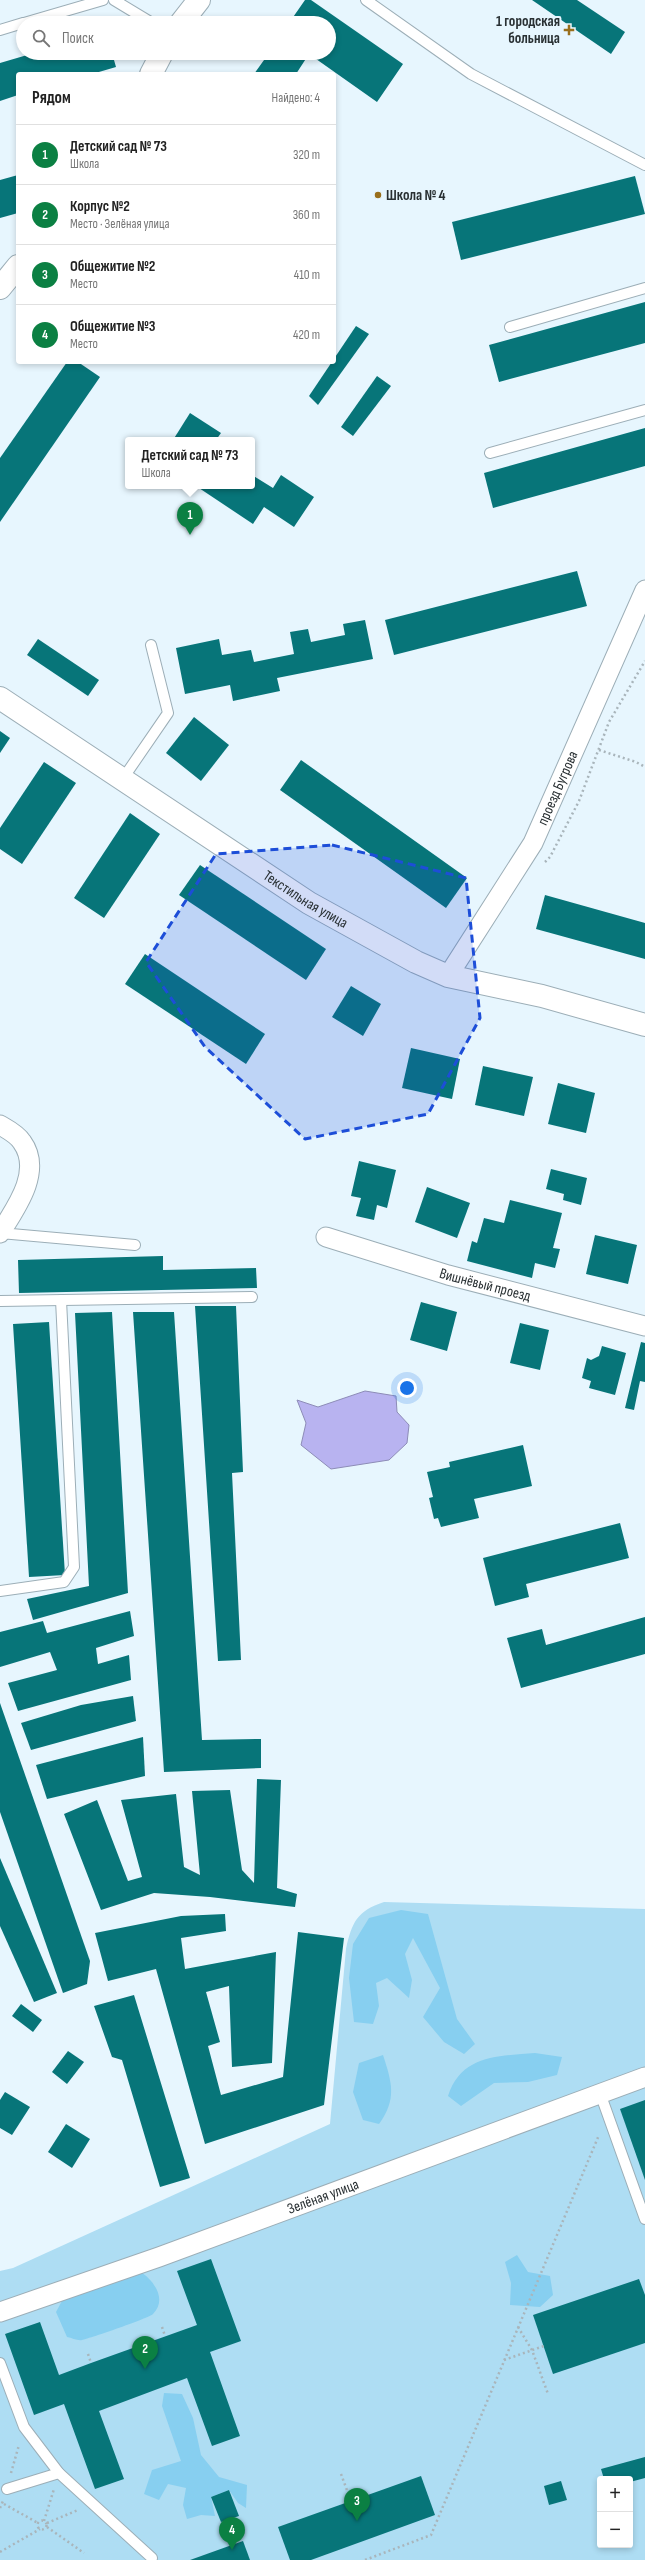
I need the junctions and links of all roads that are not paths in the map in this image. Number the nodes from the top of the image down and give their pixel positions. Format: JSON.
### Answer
{"nodes":[{"id":1,"x":103,"y":0,"type":"edge"},
{"id":2,"x":114,"y":0,"type":"edge"},
{"id":3,"x":199,"y":0,"type":"edge"},
{"id":4,"x":366,"y":0,"type":"edge"},
{"id":5,"x":48,"y":16,"type":"edge"},
{"id":6,"x":140,"y":16,"type":"edge"},
{"id":7,"x":187,"y":16,"type":"edge"},
{"id":8,"x":16,"y":25,"type":"edge"},
{"id":9,"x":0,"y":30,"type":"edge"},
{"id":10,"x":158,"y":60,"type":"edge"},
{"id":11,"x":152,"y":72,"type":"edge"},
{"id":12,"x":645,"y":165,"type":"edge"},
{"id":13,"x":16,"y":268,"type":"edge"},
{"id":14,"x":0,"y":288,"type":"edge"},
{"id":15,"x":645,"y":288,"type":"edge"},
{"id":16,"x":510,"y":327,"type":"dead end"},
{"id":17,"x":645,"y":410,"type":"edge"},
{"id":18,"x":490,"y":453,"type":"dead end"},
{"id":19,"x":645,"y":590,"type":"edge"},
{"id":20,"x":151,"y":645,"type":"dead end"},
{"id":21,"x":0,"y":698,"type":"edge"},
{"id":22,"x":122,"y":780,"type":"junction"},
{"id":23,"x":448,"y":976,"type":"junction"},
{"id":24,"x":645,"y":1026,"type":"edge"},
{"id":25,"x":0,"y":1124,"type":"edge"},
{"id":26,"x":0,"y":1233,"type":"edge"},
{"id":27,"x":326,"y":1237,"type":"dead end"},
{"id":28,"x":134,"y":1245,"type":"dead end"},
{"id":29,"x":252,"y":1297,"type":"dead end"},
{"id":30,"x":61,"y":1300,"type":"junction"},
{"id":31,"x":0,"y":1301,"type":"edge"},
{"id":32,"x":645,"y":1326,"type":"edge"},
{"id":33,"x":0,"y":1591,"type":"edge"},
{"id":34,"x":645,"y":2077,"type":"edge"},
{"id":35,"x":600,"y":2094,"type":"junction"},
{"id":36,"x":645,"y":2219,"type":"edge"},
{"id":37,"x":0,"y":2312,"type":"edge"},
{"id":38,"x":0,"y":2363,"type":"edge"},
{"id":39,"x":59,"y":2473,"type":"junction"},
{"id":40,"x":7,"y":2488,"type":"road end"},
{"id":41,"x":152,"y":2558,"type":"dead end"}],
"edges":[{"from":1,"to":5,"type":"lane"},
{"from":2,"to":6,"type":"lane"},
{"from":3,"to":7,"type":"street"},
{"from":4,"to":12,"type":"lane"},
{"from":8,"to":9,"type":"lane"},
{"from":10,"to":11,"type":"street"},
{"from":13,"to":14,"type":"street"},
{"from":15,"to":16,"type":"lane"},
{"from":17,"to":18,"type":"lane"},
{"from":19,"to":23,"type":"street","name":"проезд Бугрова"},
{"from":20,"to":22,"type":"lane"},
{"from":21,"to":22,"type":"street","name":"Текстильная улица"},
{"from":22,"to":23,"type":"street","name":"Текстильная улица"},
{"from":23,"to":24,"type":"street","name":"Текстильная улица"},
{"from":25,"to":26,"type":"street"},
{"from":26,"to":28,"type":"lane"},
{"from":27,"to":32,"type":"street","name":"Вишнёвый проезд"},
{"from":29,"to":30,"type":"lane"},
{"from":30,"to":31,"type":"lane"},
{"from":30,"to":33,"type":"lane"},
{"from":34,"to":35,"type":"street","name":"Зелёная улица"},
{"from":35,"to":36,"type":"lane"},
{"from":35,"to":37,"type":"street","name":"Зелёная улица"},
{"from":38,"to":39,"type":"lane"},
{"from":39,"to":40,"type":"lane"},
{"from":39,"to":41,"type":"lane"}]}
